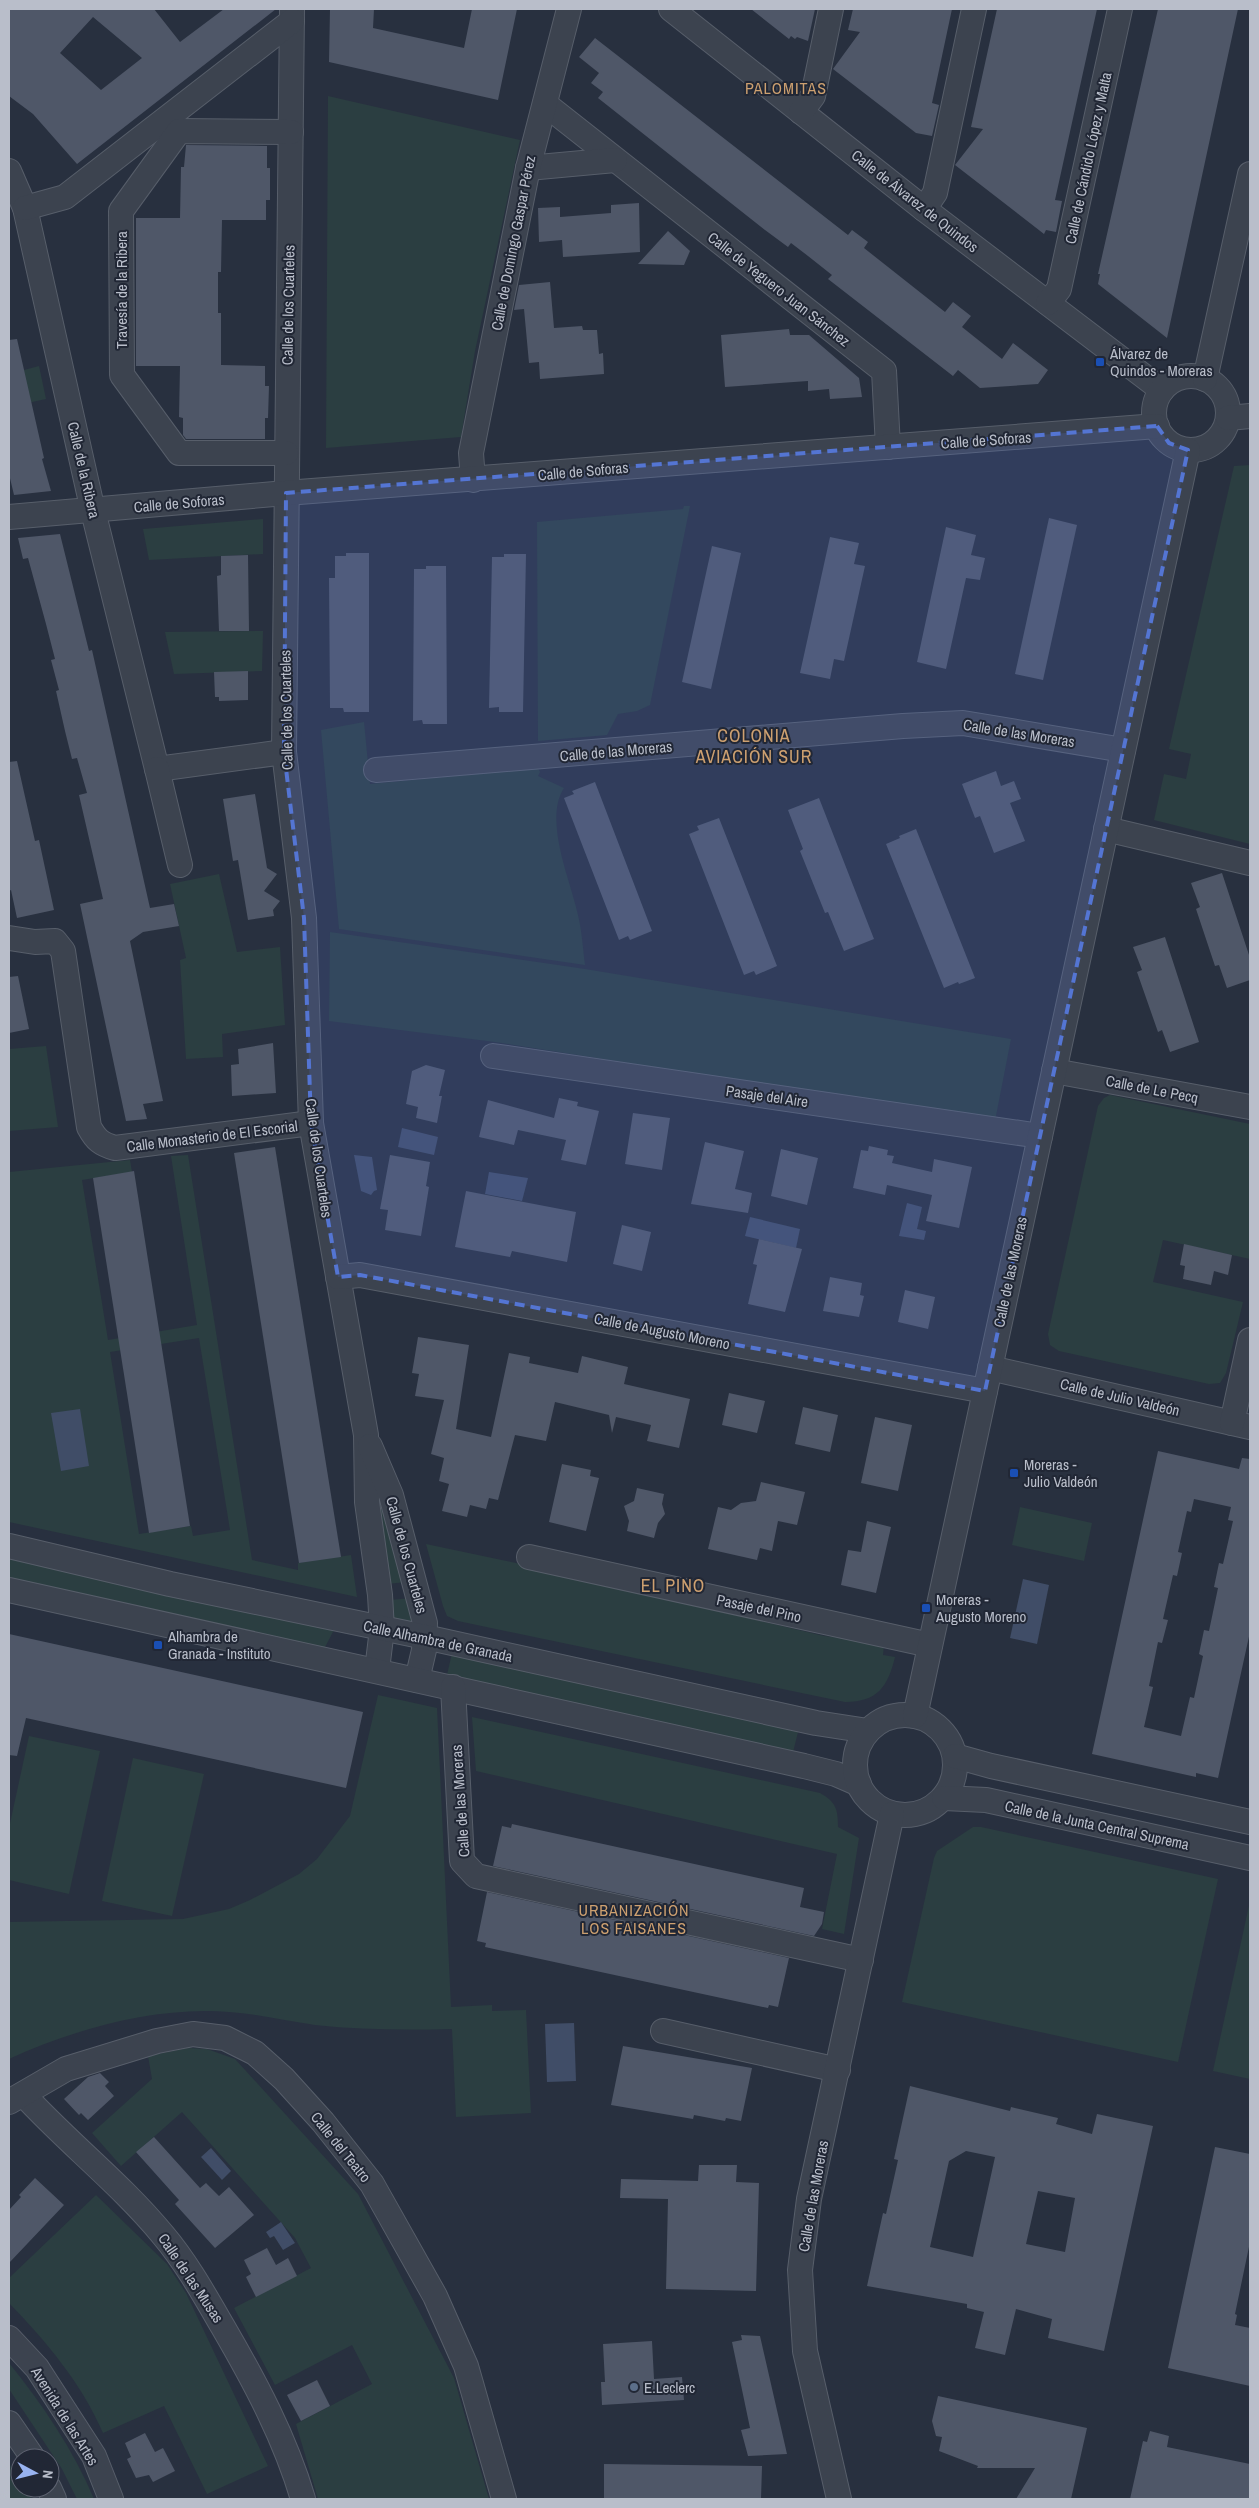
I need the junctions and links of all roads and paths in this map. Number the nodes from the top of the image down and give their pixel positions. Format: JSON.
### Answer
{"nodes":[{"id":1,"x":568,"y":9,"type":"edge"},
{"id":2,"x":671,"y":9,"type":"edge"},
{"id":3,"x":831,"y":9,"type":"edge"},
{"id":4,"x":974,"y":9,"type":"edge"},
{"id":5,"x":1120,"y":9,"type":"edge"},
{"id":6,"x":292,"y":15,"type":"edge"},
{"id":7,"x":545,"y":104,"type":"junction"},
{"id":8,"x":801,"y":112,"type":"junction"},
{"id":9,"x":290,"y":132,"type":"junction"},
{"id":10,"x":615,"y":160,"type":"junction"},
{"id":11,"x":528,"y":168,"type":"junction"},
{"id":12,"x":9,"y":171,"type":"edge"},
{"id":13,"x":1250,"y":174,"type":"edge"},
{"id":14,"x":25,"y":208,"type":"junction"},
{"id":15,"x":924,"y":208,"type":"junction"},
{"id":16,"x":1048,"y":303,"type":"junction"},
{"id":17,"x":1205,"y":378,"type":"junction"},
{"id":18,"x":1162,"y":390,"type":"junction"},
{"id":19,"x":1239,"y":417,"type":"edge"},
{"id":20,"x":1157,"y":426,"type":"junction"},
{"id":21,"x":888,"y":447,"type":"junction"},
{"id":22,"x":1188,"y":450,"type":"junction"},
{"id":23,"x":286,"y":453,"type":"junction"},
{"id":24,"x":473,"y":480,"type":"junction"},
{"id":25,"x":286,"y":493,"type":"junction"},
{"id":26,"x":93,"y":511,"type":"junction"},
{"id":27,"x":9,"y":517,"type":"edge"},
{"id":28,"x":1124,"y":750,"type":"junction"},
{"id":29,"x":284,"y":752,"type":"junction"},
{"id":30,"x":157,"y":770,"type":"junction"},
{"id":31,"x":376,"y":770,"type":"dead end"},
{"id":32,"x":1106,"y":829,"type":"junction"},
{"id":33,"x":1250,"y":863,"type":"edge"},
{"id":34,"x":180,"y":866,"type":"dead end"},
{"id":35,"x":9,"y":938,"type":"edge"},
{"id":36,"x":493,"y":1056,"type":"dead end"},
{"id":37,"x":1054,"y":1071,"type":"junction"},
{"id":38,"x":1250,"y":1107,"type":"edge"},
{"id":39,"x":311,"y":1123,"type":"junction"},
{"id":40,"x":1040,"y":1136,"type":"junction"},
{"id":41,"x":338,"y":1278,"type":"junction"},
{"id":42,"x":1250,"y":1340,"type":"edge"},
{"id":43,"x":990,"y":1368,"type":"junction"},
{"id":44,"x":985,"y":1391,"type":"junction"},
{"id":45,"x":1241,"y":1425,"type":"edge"},
{"id":46,"x":366,"y":1436,"type":"junction"},
{"id":47,"x":9,"y":1546,"type":"edge"},
{"id":48,"x":529,"y":1558,"type":"dead end"},
{"id":49,"x":9,"y":1590,"type":"edge"},
{"id":50,"x":382,"y":1629,"type":"junction"},
{"id":51,"x":425,"y":1637,"type":"junction"},
{"id":52,"x":930,"y":1645,"type":"junction"},
{"id":53,"x":376,"y":1670,"type":"junction"},
{"id":54,"x":417,"y":1680,"type":"junction"},
{"id":55,"x":453,"y":1687,"type":"junction"},
{"id":56,"x":914,"y":1716,"type":"junction"},
{"id":57,"x":868,"y":1732,"type":"junction"},
{"id":58,"x":955,"y":1756,"type":"junction"},
{"id":59,"x":859,"y":1784,"type":"junction"},
{"id":60,"x":944,"y":1798,"type":"junction"},
{"id":61,"x":892,"y":1814,"type":"junction"},
{"id":62,"x":1250,"y":1822,"type":"edge"},
{"id":63,"x":1250,"y":1858,"type":"edge"},
{"id":64,"x":861,"y":1960,"type":"junction"},
{"id":65,"x":663,"y":2031,"type":"dead end"},
{"id":66,"x":838,"y":2070,"type":"junction"},
{"id":67,"x":16,"y":2098,"type":"edge"},
{"id":68,"x":9,"y":2338,"type":"edge"},
{"id":69,"x":9,"y":2422,"type":"edge"},
{"id":70,"x":26,"y":2448,"type":"edge"},
{"id":71,"x":110,"y":2499,"type":"edge"},
{"id":72,"x":303,"y":2499,"type":"edge"},
{"id":73,"x":504,"y":2499,"type":"edge"},
{"id":74,"x":839,"y":2499,"type":"edge"}],
"edges":[{"from":1,"to":7,"type":"street","name":"Calle de Domingo Gaspar Pérez"},
{"from":2,"to":8,"type":"street","name":"Calle de Álvarez de Quindos"},
{"from":3,"to":8,"type":"street"},
{"from":4,"to":15,"type":"street"},
{"from":5,"to":16,"type":"street","name":"Calle de Cándido López y Malta"},
{"from":6,"to":9,"type":"street","name":"Calle de los Cuarteles"},
{"from":6,"to":14,"type":"street"},
{"from":7,"to":10,"type":"street","name":"Calle de Yeguero Juan Sánchez"},
{"from":7,"to":11,"type":"street","name":"Calle de Domingo Gaspar Pérez"},
{"from":8,"to":15,"type":"street","name":"Calle de Álvarez de Quindos"},
{"from":9,"to":23,"type":"street","name":"Calle de los Cuarteles"},
{"from":9,"to":23,"type":"street","name":"Travesía de la Ribera"},
{"from":10,"to":11,"type":"street"},
{"from":10,"to":21,"type":"street","name":"Calle de Yeguero Juan Sánchez"},
{"from":11,"to":24,"type":"street","name":"Calle de Domingo Gaspar Pérez"},
{"from":12,"to":14,"type":"street","name":"Calle de la Ribera"},
{"from":13,"to":17,"type":"street"},
{"from":14,"to":26,"type":"street","name":"Calle de la Ribera"},
{"from":15,"to":16,"type":"street","name":"Calle de Álvarez de Quindos"},
{"from":16,"to":18,"type":"street","name":"Calle de Álvarez de Quindos"},
{"from":17,"to":18,"type":"street"},
{"from":17,"to":19,"type":"street"},
{"from":18,"to":20,"type":"street"},
{"from":19,"to":22,"type":"street"},
{"from":20,"to":21,"type":"street","name":"Calle de Soforas"},
{"from":20,"to":22,"type":"street"},
{"from":21,"to":24,"type":"street","name":"Calle de Soforas"},
{"from":22,"to":28,"type":"street","name":"Calle de las Moreras"},
{"from":23,"to":25,"type":"street","name":"Calle de los Cuarteles"},
{"from":24,"to":25,"type":"street","name":"Calle de Soforas"},
{"from":25,"to":26,"type":"street","name":"Calle de Soforas"},
{"from":25,"to":29,"type":"street","name":"Calle de los Cuarteles"},
{"from":26,"to":27,"type":"street","name":"Calle de Soforas"},
{"from":26,"to":30,"type":"street","name":"Calle de la Ribera"},
{"from":28,"to":31,"type":"street","name":"Calle de las Moreras"},
{"from":28,"to":32,"type":"street","name":"Calle de las Moreras"},
{"from":29,"to":30,"type":"street"},
{"from":29,"to":39,"type":"street","name":"Calle de los Cuarteles"},
{"from":30,"to":34,"type":"street","name":"Calle de la Ribera"},
{"from":32,"to":33,"type":"street"},
{"from":32,"to":37,"type":"street","name":"Calle de las Moreras"},
{"from":35,"to":39,"type":"street","name":"Calle Monasterio de El Escorial"},
{"from":36,"to":40,"type":"street","name":"Pasaje del Aire"},
{"from":37,"to":38,"type":"street","name":"Calle de Le Pecq"},
{"from":37,"to":40,"type":"street","name":"Calle de las Moreras"},
{"from":39,"to":41,"type":"street","name":"Calle de los Cuarteles"},
{"from":40,"to":43,"type":"street","name":"Calle de las Moreras"},
{"from":41,"to":44,"type":"street","name":"Calle de Augusto Moreno"},
{"from":41,"to":46,"type":"street","name":"Calle de los Cuarteles"},
{"from":42,"to":45,"type":"street"},
{"from":43,"to":44,"type":"street","name":"Calle de las Moreras"},
{"from":43,"to":45,"type":"street","name":"Calle de Julio Valdeón"},
{"from":44,"to":52,"type":"street","name":"Calle de las Moreras"},
{"from":46,"to":50,"type":"street","name":"Calle de los Cuarteles"},
{"from":46,"to":51,"type":"street","name":"Calle de los Cuarteles"},
{"from":47,"to":50,"type":"street","name":"Calle Alhambra de Granada"},
{"from":48,"to":52,"type":"street","name":"Pasaje del Pino"},
{"from":49,"to":53,"type":"street"},
{"from":50,"to":51,"type":"street","name":"Calle Alhambra de Granada"},
{"from":50,"to":53,"type":"street","name":"Calle de los Cuarteles"},
{"from":51,"to":54,"type":"street","name":"Calle de los Cuarteles"},
{"from":51,"to":57,"type":"street","name":"Calle Alhambra de Granada"},
{"from":52,"to":56,"type":"street","name":"Calle de las Moreras"},
{"from":53,"to":54,"type":"street"},
{"from":54,"to":55,"type":"street"},
{"from":55,"to":59,"type":"street"},
{"from":55,"to":64,"type":"street","name":"Calle de las Moreras"},
{"from":56,"to":57,"type":"street"},
{"from":56,"to":58,"type":"street"},
{"from":57,"to":59,"type":"street"},
{"from":58,"to":60,"type":"street"},
{"from":58,"to":62,"type":"street"},
{"from":59,"to":61,"type":"street"},
{"from":60,"to":61,"type":"street"},
{"from":60,"to":63,"type":"street","name":"Calle de la Junta Central Suprema"},
{"from":61,"to":64,"type":"street","name":"Calle de las Moreras"},
{"from":64,"to":66,"type":"street","name":"Calle de las Moreras"},
{"from":65,"to":66,"type":"street"},
{"from":66,"to":74,"type":"street","name":"Calle de las Moreras"},
{"from":67,"to":72,"type":"street","name":"Calle de las Musas"},
{"from":67,"to":73,"type":"street","name":"Calle del Teatro"},
{"from":68,"to":71,"type":"street","name":"Avenida de las Artes"},
{"from":69,"to":70,"type":"street"}]}
